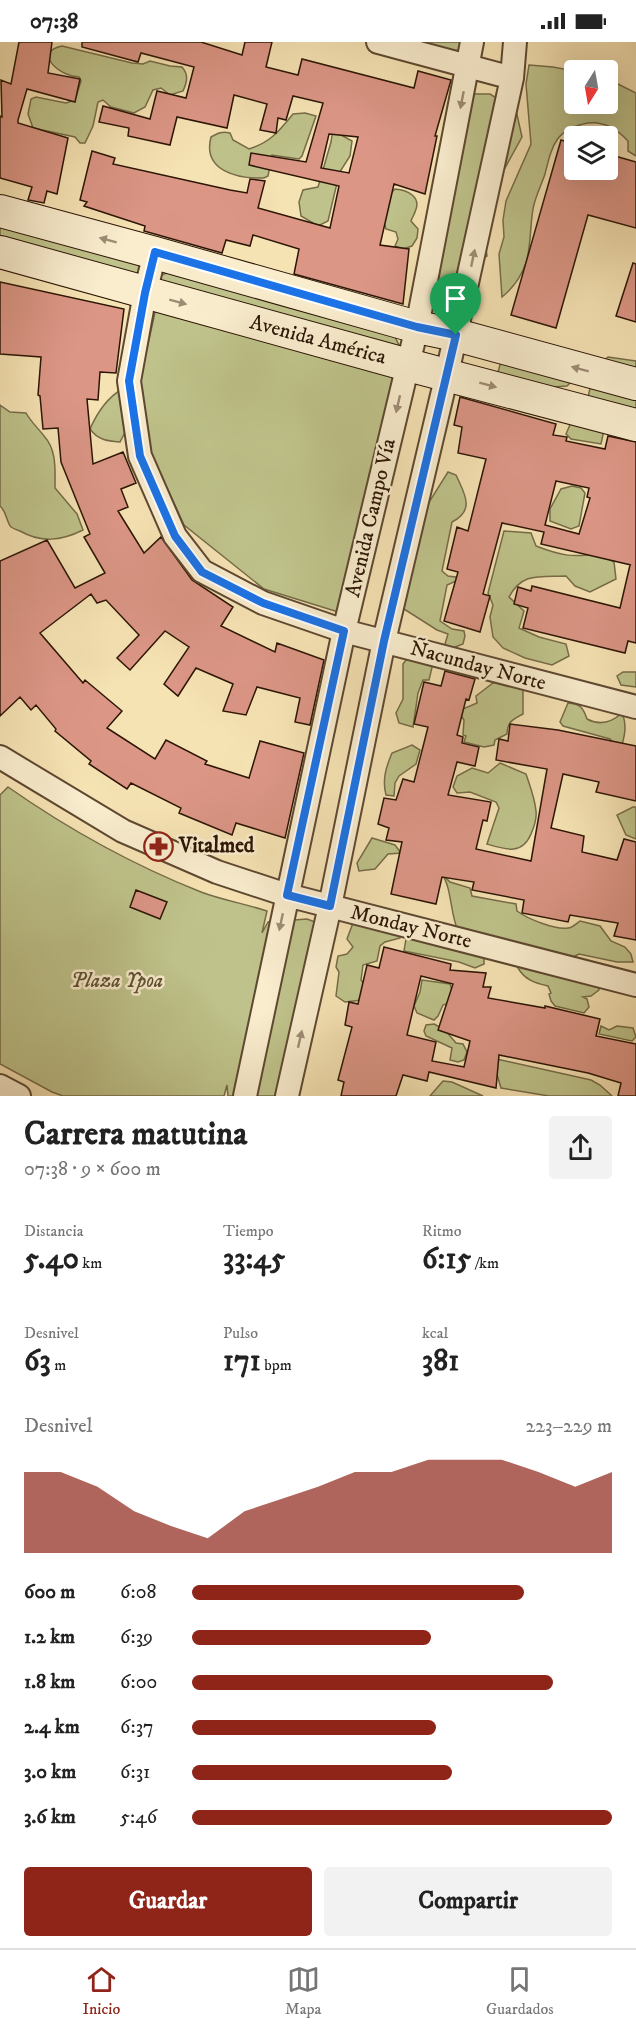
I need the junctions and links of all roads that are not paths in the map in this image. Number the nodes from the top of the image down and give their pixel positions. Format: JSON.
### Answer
{"nodes":[{"id":1,"x":378,"y":42,"type":"edge"},
{"id":2,"x":472,"y":42,"type":"edge"},
{"id":3,"x":515,"y":42,"type":"edge"},
{"id":4,"x":468,"y":67,"type":"junction"},
{"id":5,"x":512,"y":78,"type":"junction"},
{"id":6,"x":0,"y":211,"type":"edge"},
{"id":7,"x":0,"y":252,"type":"edge"},
{"id":8,"x":155,"y":252,"type":"junction"},
{"id":9,"x":145,"y":293,"type":"junction"},
{"id":10,"x":417,"y":327,"type":"junction"},
{"id":11,"x":456,"y":335,"type":"junction"},
{"id":12,"x":408,"y":365,"type":"junction"},
{"id":13,"x":447,"y":374,"type":"junction"},
{"id":14,"x":636,"y":384,"type":"edge"},
{"id":15,"x":636,"y":425,"type":"edge"},
{"id":16,"x":344,"y":631,"type":"junction"},
{"id":17,"x":384,"y":641,"type":"junction"},
{"id":18,"x":636,"y":707,"type":"edge"},
{"id":19,"x":1,"y":760,"type":"edge"},
{"id":20,"x":287,"y":895,"type":"junction"},
{"id":21,"x":330,"y":906,"type":"junction"},
{"id":22,"x":636,"y":985,"type":"edge"},
{"id":23,"x":0,"y":1086,"type":"edge"},
{"id":24,"x":19,"y":1096,"type":"edge"},
{"id":25,"x":245,"y":1096,"type":"edge"},
{"id":26,"x":287,"y":1096,"type":"edge"}],
"edges":[{"from":1,"to":4,"type":"street"},
{"from":2,"to":4,"type":"street","name":"Avenida Campo Vía"},
{"from":3,"to":5,"type":"street","name":"Avenida Campo Vía"},
{"from":4,"to":5,"type":"street"},
{"from":4,"to":10,"type":"street","name":"Avenida Campo Vía","one_way":true},
{"from":11,"to":5,"type":"street","name":"Avenida Campo Vía","one_way":true},
{"from":8,"to":6,"type":"main road","name":"Avenida América","one_way":true},
{"from":7,"to":9,"type":"main road","name":"Avenida América"},
{"from":8,"to":9,"type":"street","name":"Ñacunday Norte"},
{"from":8,"to":10,"type":"main road","name":"Avenida América"},
{"from":9,"to":12,"type":"main road","name":"Avenida América","one_way":true},
{"from":9,"to":16,"type":"street","name":"Ñacunday Norte"},
{"from":10,"to":11,"type":"main road","name":"Avenida América"},
{"from":10,"to":12,"type":"street","name":"Avenida Campo Vía"},
{"from":11,"to":13,"type":"street","name":"Avenida Campo Vía"},
{"from":14,"to":11,"type":"main road","name":"Avenida América","one_way":true},
{"from":12,"to":13,"type":"main road","name":"Avenida América"},
{"from":12,"to":16,"type":"street","name":"Avenida Campo Vía","one_way":true},
{"from":13,"to":15,"type":"main road","name":"Avenida América","one_way":true},
{"from":13,"to":17,"type":"street","name":"Avenida Campo Vía"},
{"from":16,"to":17,"type":"street","name":"Ñacunday Norte"},
{"from":16,"to":20,"type":"street","name":"Avenida Campo Vía"},
{"from":17,"to":18,"type":"street","name":"Ñacunday Norte"},
{"from":17,"to":21,"type":"street","name":"Avenida Campo Vía"},
{"from":19,"to":20,"type":"street","name":"Monday Norte"},
{"from":20,"to":21,"type":"street","name":"Monday Norte"},
{"from":20,"to":25,"type":"street","name":"Avenida Campo Vía","one_way":true},
{"from":21,"to":22,"type":"street","name":"Monday Norte"},
{"from":26,"to":21,"type":"street","name":"Avenida Campo Vía","one_way":true},
{"from":23,"to":24,"type":"street"}]}
